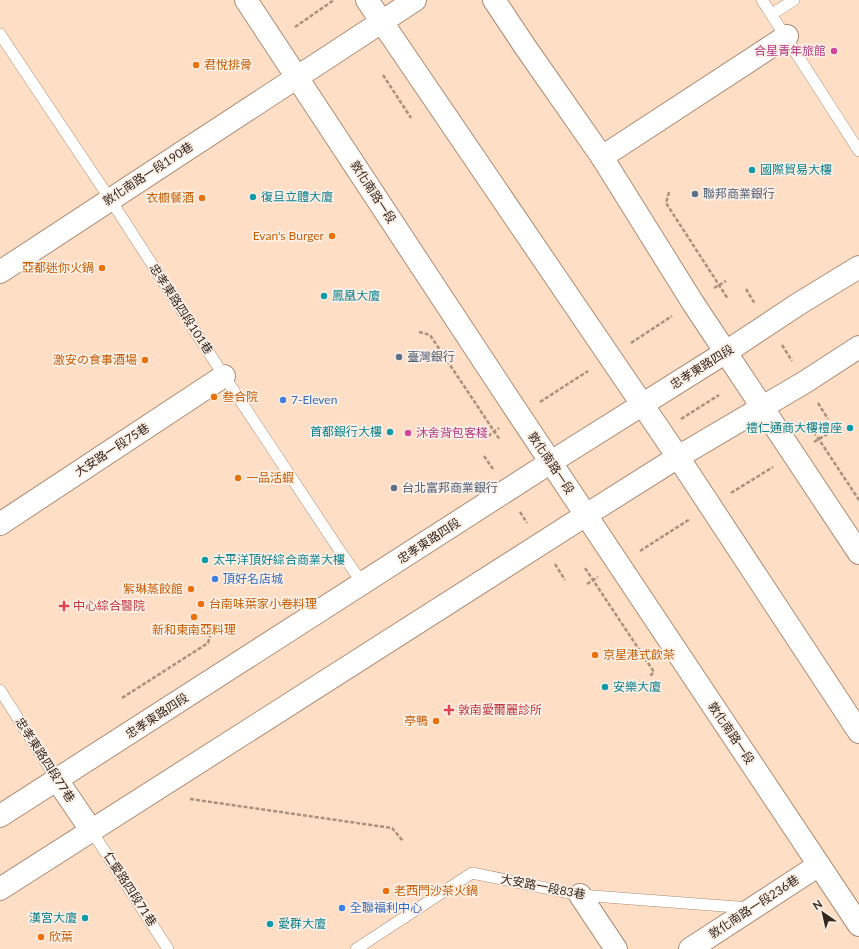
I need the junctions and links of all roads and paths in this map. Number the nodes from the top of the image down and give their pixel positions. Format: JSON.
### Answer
{"nodes":[{"id":1,"x":246,"y":0,"type":"edge"},
{"id":2,"x":367,"y":0,"type":"edge"},
{"id":3,"x":415,"y":0,"type":"edge"},
{"id":4,"x":494,"y":0,"type":"edge"},
{"id":5,"x":762,"y":0,"type":"edge"},
{"id":6,"x":794,"y":0,"type":"edge"},
{"id":7,"x":772,"y":14,"type":"junction"},
{"id":8,"x":381,"y":22,"type":"junction"},
{"id":9,"x":0,"y":34,"type":"edge"},
{"id":10,"x":786,"y":36,"type":"junction"},
{"id":11,"x":383,"y":75,"type":"dead end"},
{"id":12,"x":297,"y":76,"type":"junction"},
{"id":13,"x":411,"y":118,"type":"dead end"},
{"id":14,"x":859,"y":151,"type":"edge"},
{"id":15,"x":602,"y":157,"type":"junction"},
{"id":16,"x":669,"y":192,"type":"dead end"},
{"id":17,"x":110,"y":199,"type":"junction"},
{"id":18,"x":859,"y":267,"type":"edge"},
{"id":19,"x":0,"y":272,"type":"edge"},
{"id":20,"x":746,"y":289,"type":"dead end"},
{"id":21,"x":728,"y":299,"type":"dead end"},
{"id":22,"x":677,"y":313,"type":"dead end"},
{"id":23,"x":769,"y":324,"type":"junction"},
{"id":24,"x":419,"y":332,"type":"dead end"},
{"id":25,"x":635,"y":340,"type":"dead end"},
{"id":26,"x":859,"y":348,"type":"edge"},
{"id":27,"x":726,"y":352,"type":"junction"},
{"id":28,"x":587,"y":372,"type":"dead end"},
{"id":29,"x":224,"y":376,"type":"junction"},
{"id":30,"x":805,"y":382,"type":"junction"},
{"id":31,"x":719,"y":395,"type":"dead end"},
{"id":32,"x":546,"y":398,"type":"dead end"},
{"id":33,"x":642,"y":405,"type":"junction"},
{"id":34,"x":762,"y":407,"type":"junction"},
{"id":35,"x":680,"y":419,"type":"dead end"},
{"id":36,"x":828,"y":419,"type":"dead end"},
{"id":37,"x":814,"y":432,"type":"dead end"},
{"id":38,"x":500,"y":440,"type":"dead end"},
{"id":39,"x":484,"y":456,"type":"dead end"},
{"id":40,"x":678,"y":457,"type":"junction"},
{"id":41,"x":551,"y":462,"type":"junction"},
{"id":42,"x":777,"y":464,"type":"dead end"},
{"id":43,"x":739,"y":488,"type":"dead end"},
{"id":44,"x":507,"y":492,"type":"junction"},
{"id":45,"x":859,"y":500,"type":"edge"},
{"id":46,"x":586,"y":515,"type":"junction"},
{"id":47,"x":0,"y":524,"type":"edge"},
{"id":48,"x":682,"y":524,"type":"dead end"},
{"id":49,"x":541,"y":543,"type":"junction"},
{"id":50,"x":645,"y":547,"type":"dead end"},
{"id":51,"x":859,"y":552,"type":"edge"},
{"id":52,"x":585,"y":568,"type":"dead end"},
{"id":53,"x":565,"y":580,"type":"dead end"},
{"id":54,"x":363,"y":584,"type":"junction"},
{"id":55,"x":210,"y":636,"type":"dead end"},
{"id":56,"x":649,"y":677,"type":"dead end"},
{"id":57,"x":0,"y":690,"type":"edge"},
{"id":58,"x":122,"y":698,"type":"dead end"},
{"id":59,"x":859,"y":732,"type":"edge"},
{"id":60,"x":57,"y":780,"type":"junction"},
{"id":61,"x":189,"y":799,"type":"dead end"},
{"id":62,"x":0,"y":816,"type":"edge"},
{"id":63,"x":91,"y":830,"type":"junction"},
{"id":64,"x":404,"y":841,"type":"dead end"},
{"id":65,"x":819,"y":865,"type":"junction"},
{"id":66,"x":0,"y":889,"type":"edge"},
{"id":67,"x":580,"y":895,"type":"junction"},
{"id":68,"x":753,"y":908,"type":"junction"},
{"id":69,"x":859,"y":925,"type":"edge"},
{"id":70,"x":168,"y":949,"type":"edge"},
{"id":71,"x":356,"y":949,"type":"edge"},
{"id":72,"x":616,"y":949,"type":"edge"},
{"id":73,"x":690,"y":949,"type":"edge"}],
"edges":[{"from":1,"to":12,"type":"main road","name":"敦化南路一段"},
{"from":2,"to":8,"type":"main road"},
{"from":3,"to":8,"type":"main road","name":"敦化南路一段190巷"},
{"from":4,"to":15,"type":"main road"},
{"from":5,"to":7,"type":"lane"},
{"from":6,"to":7,"type":"lane"},
{"from":7,"to":10,"type":"lane"},
{"from":8,"to":12,"type":"main road","name":"敦化南路一段190巷"},
{"from":8,"to":33,"type":"main road"},
{"from":9,"to":17,"type":"lane","name":"忠孝東路四段101巷"},
{"from":10,"to":14,"type":"lane"},
{"from":10,"to":15,"type":"main road"},
{"from":11,"to":13,"type":"path"},
{"from":12,"to":17,"type":"main road","name":"敦化南路一段190巷"},
{"from":12,"to":41,"type":"main road","name":"敦化南路一段"},
{"from":15,"to":27,"type":"main road"},
{"from":16,"to":21,"type":"path"},
{"from":17,"to":19,"type":"main road","name":"敦化南路一段190巷"},
{"from":17,"to":29,"type":"lane","name":"忠孝東路四段101巷"},
{"from":18,"to":23,"type":"main road","name":"忠孝東路四段"},
{"from":20,"to":23,"type":"path"},
{"from":22,"to":25,"type":"path"},
{"from":23,"to":27,"type":"main road","name":"忠孝東路四段"},
{"from":23,"to":30,"type":"path"},
{"from":24,"to":38,"type":"path"},
{"from":26,"to":30,"type":"main road"},
{"from":27,"to":33,"type":"main road","name":"忠孝東路四段"},
{"from":27,"to":34,"type":"main road"},
{"from":28,"to":32,"type":"path"},
{"from":29,"to":47,"type":"main road","name":"大安路一段75巷"},
{"from":29,"to":54,"type":"lane","name":"忠孝東路四段101巷"},
{"from":30,"to":34,"type":"main road"},
{"from":30,"to":36,"type":"path"},
{"from":31,"to":35,"type":"path"},
{"from":33,"to":40,"type":"main road"},
{"from":33,"to":41,"type":"main road","name":"忠孝東路四段"},
{"from":34,"to":40,"type":"main road"},
{"from":34,"to":51,"type":"main road"},
{"from":37,"to":45,"type":"path"},
{"from":39,"to":44,"type":"path"},
{"from":40,"to":46,"type":"main road"},
{"from":40,"to":59,"type":"main road"},
{"from":41,"to":44,"type":"main road","name":"忠孝東路四段"},
{"from":41,"to":46,"type":"main road","name":"敦化南路一段"},
{"from":42,"to":43,"type":"path"},
{"from":44,"to":49,"type":"path"},
{"from":44,"to":54,"type":"main road","name":"忠孝東路四段"},
{"from":46,"to":49,"type":"main road"},
{"from":46,"to":65,"type":"main road","name":"敦化南路一段"},
{"from":48,"to":50,"type":"path"},
{"from":49,"to":53,"type":"path"},
{"from":49,"to":63,"type":"main road"},
{"from":52,"to":56,"type":"path"},
{"from":54,"to":60,"type":"main road","name":"忠孝東路四段"},
{"from":55,"to":58,"type":"path"},
{"from":57,"to":60,"type":"lane","name":"忠孝東路四段77巷"},
{"from":60,"to":62,"type":"main road","name":"忠孝東路四段"},
{"from":60,"to":63,"type":"main road","name":"忠孝東路四段77巷"},
{"from":61,"to":64,"type":"path"},
{"from":63,"to":66,"type":"main road"},
{"from":63,"to":70,"type":"lane","name":"仁愛路四段71巷"},
{"from":65,"to":68,"type":"main road","name":"敦化南路一段236巷"},
{"from":65,"to":69,"type":"main road","name":"敦化南路一段"},
{"from":67,"to":68,"type":"lane","name":"大安路一段83巷"},
{"from":67,"to":71,"type":"lane","name":"大安路一段83巷"},
{"from":67,"to":72,"type":"main road"},
{"from":68,"to":73,"type":"main road","name":"敦化南路一段236巷"}]}
